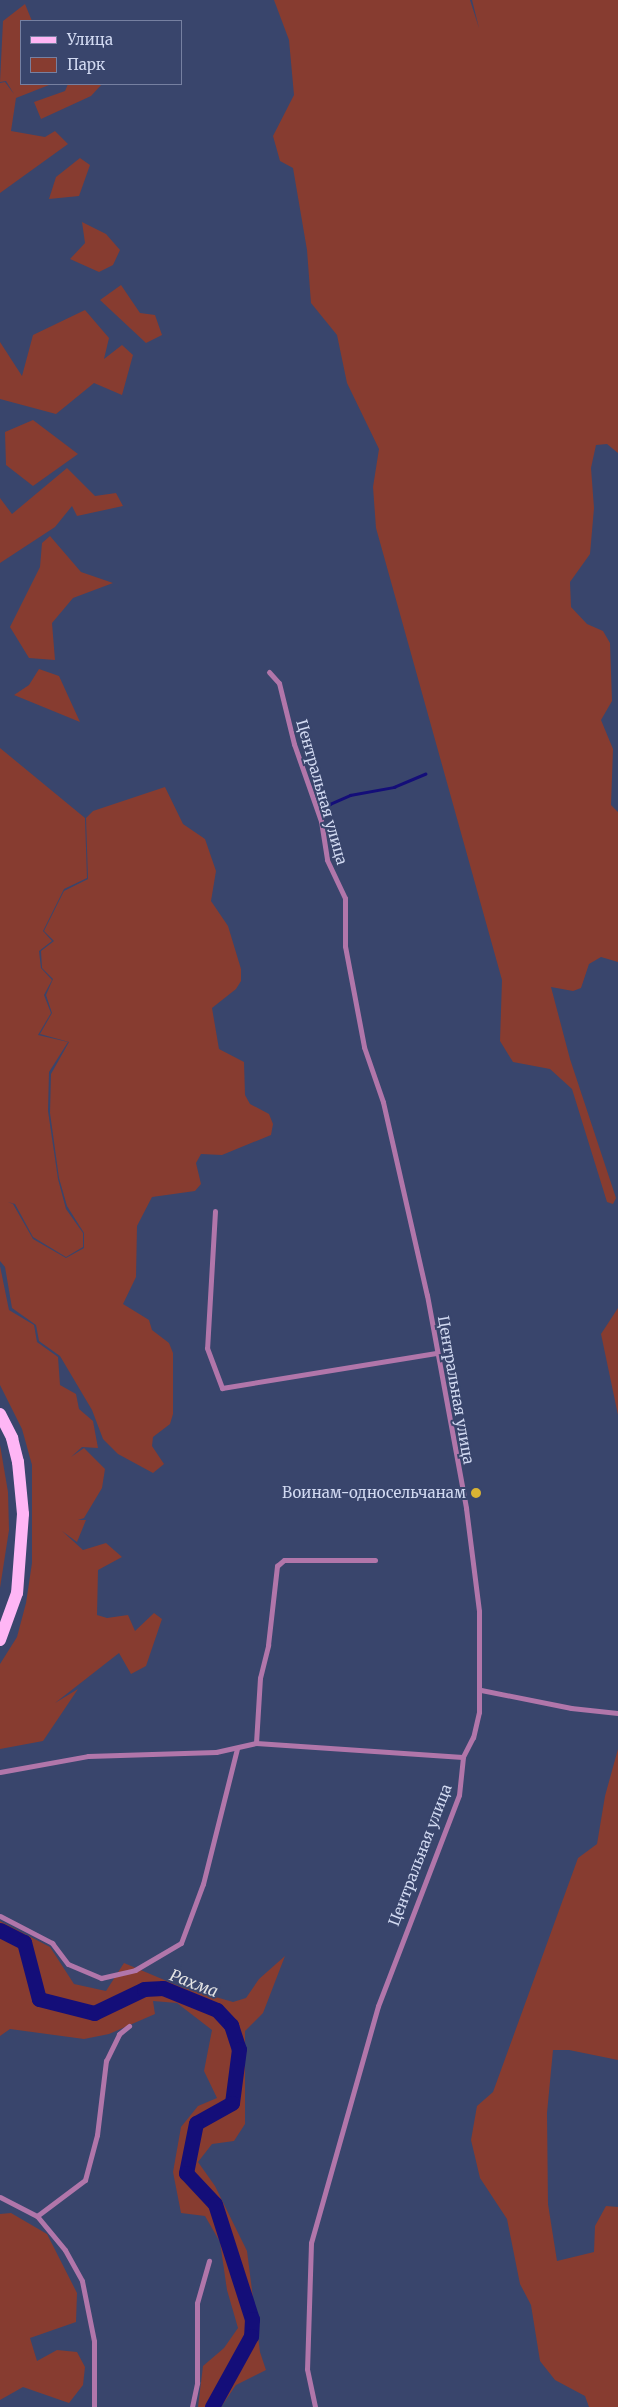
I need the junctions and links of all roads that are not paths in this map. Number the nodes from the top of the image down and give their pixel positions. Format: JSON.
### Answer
{"nodes":[{"id":1,"x":269,"y":672,"type":"dead end"},
{"id":2,"x":215,"y":1211,"type":"dead end"},
{"id":3,"x":436,"y":1353,"type":"junction"},
{"id":4,"x":0,"y":1414,"type":"edge"},
{"id":5,"x":375,"y":1560,"type":"dead end"},
{"id":6,"x":0,"y":1640,"type":"edge"},
{"id":7,"x":480,"y":1690,"type":"junction"},
{"id":8,"x":618,"y":1713,"type":"edge"},
{"id":9,"x":256,"y":1743,"type":"junction"},
{"id":10,"x":237,"y":1749,"type":"junction"},
{"id":11,"x":463,"y":1757,"type":"junction"},
{"id":12,"x":0,"y":1772,"type":"edge"},
{"id":13,"x":0,"y":1916,"type":"edge"},
{"id":14,"x":130,"y":2026,"type":"dead end"},
{"id":15,"x":0,"y":2198,"type":"edge"},
{"id":16,"x":37,"y":2216,"type":"junction"},
{"id":17,"x":209,"y":2261,"type":"dead end"},
{"id":18,"x":94,"y":2407,"type":"edge"},
{"id":19,"x":192,"y":2407,"type":"edge"},
{"id":20,"x":315,"y":2407,"type":"edge"}],
"edges":[{"from":1,"to":3,"type":"street","name":"Центральная улица"},
{"from":2,"to":3,"type":"street"},
{"from":3,"to":7,"type":"street","name":"Центральная улица"},
{"from":4,"to":6,"type":"main road"},
{"from":5,"to":9,"type":"street"},
{"from":7,"to":8,"type":"street"},
{"from":7,"to":11,"type":"street","name":"Центральная улица"},
{"from":9,"to":10,"type":"street"},
{"from":9,"to":11,"type":"street"},
{"from":10,"to":12,"type":"street"},
{"from":10,"to":13,"type":"street"},
{"from":11,"to":20,"type":"street","name":"Центральная улица"},
{"from":14,"to":16,"type":"street"},
{"from":15,"to":16,"type":"street"},
{"from":16,"to":18,"type":"street"},
{"from":17,"to":19,"type":"street"}]}
